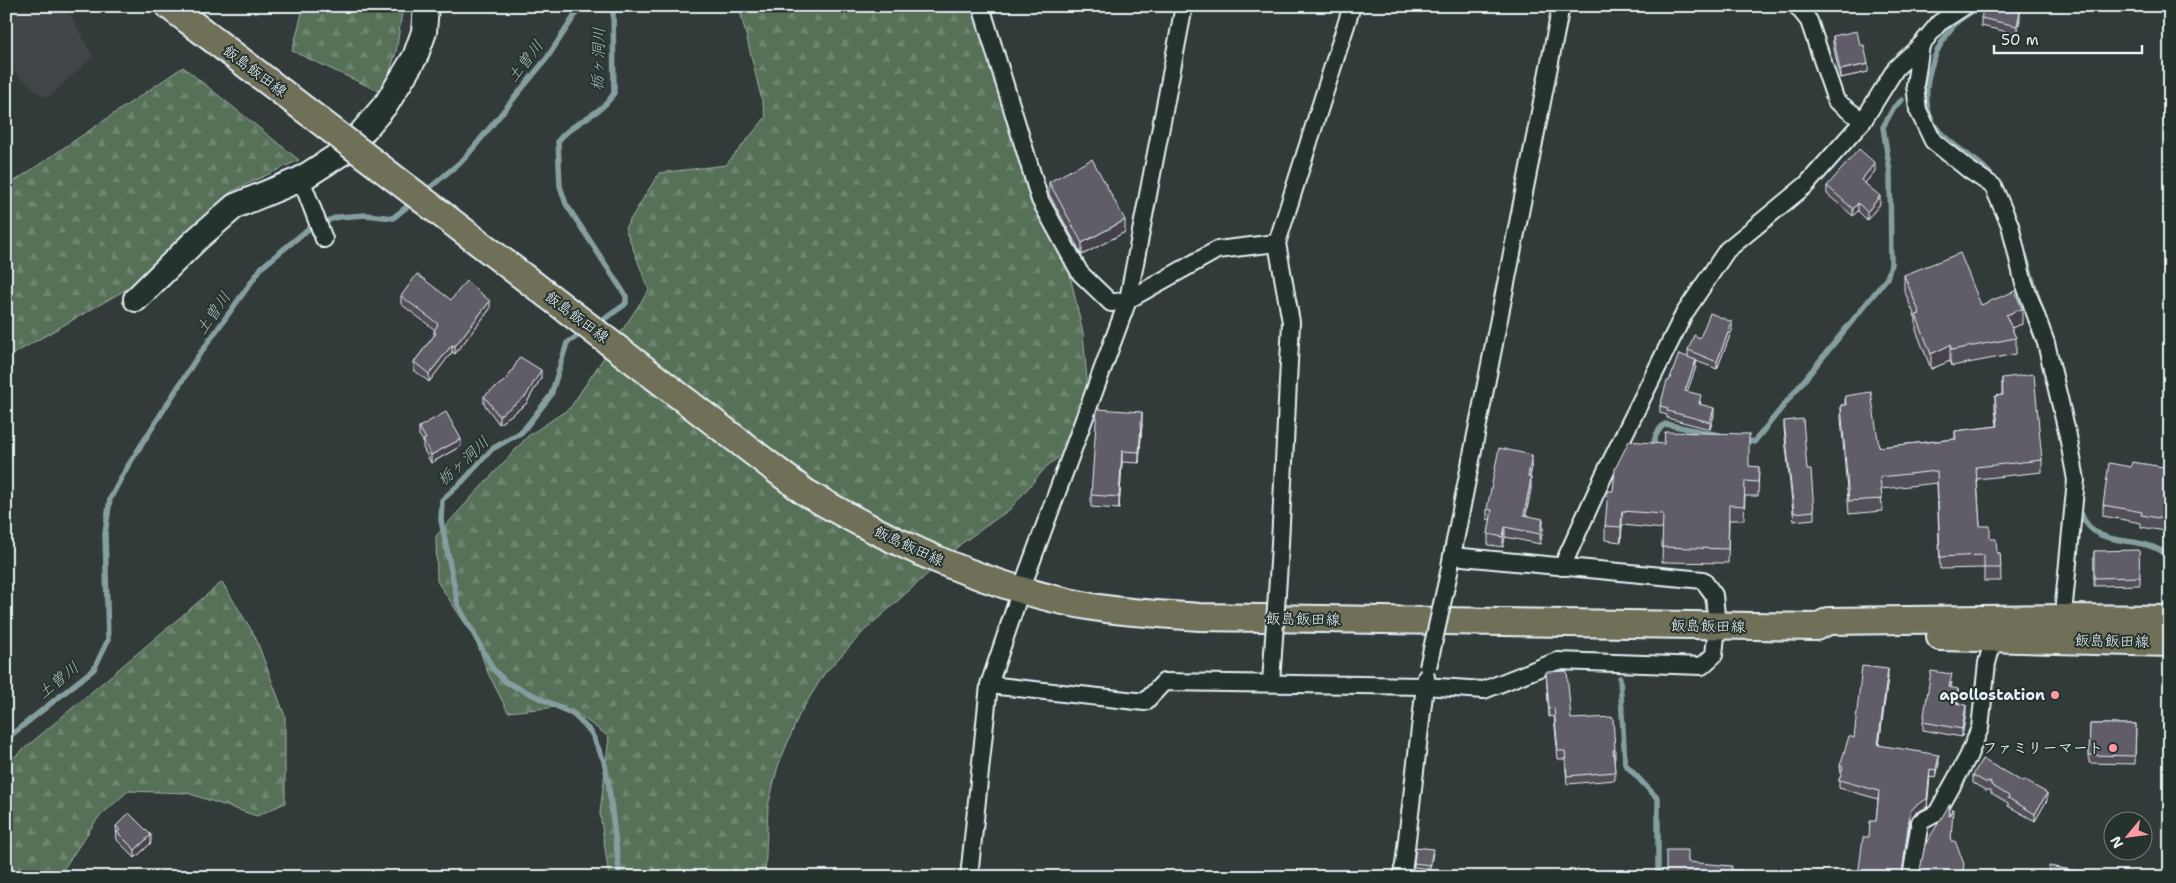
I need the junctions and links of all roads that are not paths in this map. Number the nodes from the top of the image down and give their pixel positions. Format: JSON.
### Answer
{"nodes":[{"id":1,"x":426,"y":6,"type":"edge"},
{"id":2,"x":981,"y":6,"type":"edge"},
{"id":3,"x":1184,"y":6,"type":"edge"},
{"id":4,"x":1352,"y":6,"type":"edge"},
{"id":5,"x":1561,"y":6,"type":"edge"},
{"id":6,"x":1797,"y":6,"type":"edge"},
{"id":7,"x":1965,"y":6,"type":"edge"},
{"id":8,"x":179,"y":14,"type":"edge"},
{"id":9,"x":1921,"y":45,"type":"junction"},
{"id":10,"x":1863,"y":121,"type":"junction"},
{"id":11,"x":301,"y":179,"type":"junction"},
{"id":12,"x":324,"y":239,"type":"dead end"},
{"id":13,"x":1277,"y":243,"type":"junction"},
{"id":14,"x":136,"y":299,"type":"dead end"},
{"id":15,"x":1128,"y":300,"type":"junction"},
{"id":16,"x":1451,"y":562,"type":"junction"},
{"id":17,"x":1562,"y":567,"type":"junction"},
{"id":18,"x":1022,"y":590,"type":"junction"},
{"id":19,"x":2064,"y":618,"type":"junction"},
{"id":20,"x":2170,"y":619,"type":"edge"},
{"id":21,"x":1718,"y":626,"type":"junction"},
{"id":22,"x":1816,"y":627,"type":"junction"},
{"id":23,"x":1994,"y":638,"type":"junction"},
{"id":24,"x":2170,"y":643,"type":"edge"},
{"id":25,"x":1270,"y":683,"type":"junction"},
{"id":26,"x":989,"y":685,"type":"junction"},
{"id":27,"x":1424,"y":686,"type":"junction"},
{"id":28,"x":969,"y":877,"type":"edge"},
{"id":29,"x":1401,"y":877,"type":"edge"},
{"id":30,"x":1911,"y":877,"type":"edge"}],
"edges":[{"from":1,"to":11,"type":"street"},
{"from":2,"to":15,"type":"street"},
{"from":3,"to":15,"type":"street"},
{"from":4,"to":13,"type":"street"},
{"from":5,"to":16,"type":"street"},
{"from":6,"to":10,"type":"street"},
{"from":7,"to":9,"type":"street"},
{"from":8,"to":18,"type":"main road","name":"飯島飯田線","bridge":true},
{"from":9,"to":10,"type":"street"},
{"from":9,"to":19,"type":"street"},
{"from":10,"to":17,"type":"street"},
{"from":11,"to":12,"type":"street"},
{"from":11,"to":14,"type":"street"},
{"from":13,"to":15,"type":"street"},
{"from":13,"to":25,"type":"street","bridge":true},
{"from":15,"to":18,"type":"street"},
{"from":16,"to":17,"type":"street"},
{"from":16,"to":27,"type":"street","bridge":true},
{"from":17,"to":21,"type":"street"},
{"from":18,"to":21,"type":"main road","name":"飯島飯田線"},
{"from":18,"to":26,"type":"street"},
{"from":19,"to":20,"type":"main road","name":"飯島飯田線"},
{"from":19,"to":22,"type":"main road","name":"飯島飯田線"},
{"from":21,"to":22,"type":"main road","name":"飯島飯田線"},
{"from":21,"to":27,"type":"street"},
{"from":22,"to":23,"type":"main road","name":"飯島飯田線"},
{"from":23,"to":24,"type":"main road","name":"飯島飯田線"},
{"from":23,"to":30,"type":"street"},
{"from":25,"to":26,"type":"street"},
{"from":25,"to":27,"type":"street"},
{"from":26,"to":28,"type":"street"},
{"from":27,"to":29,"type":"street"}]}
